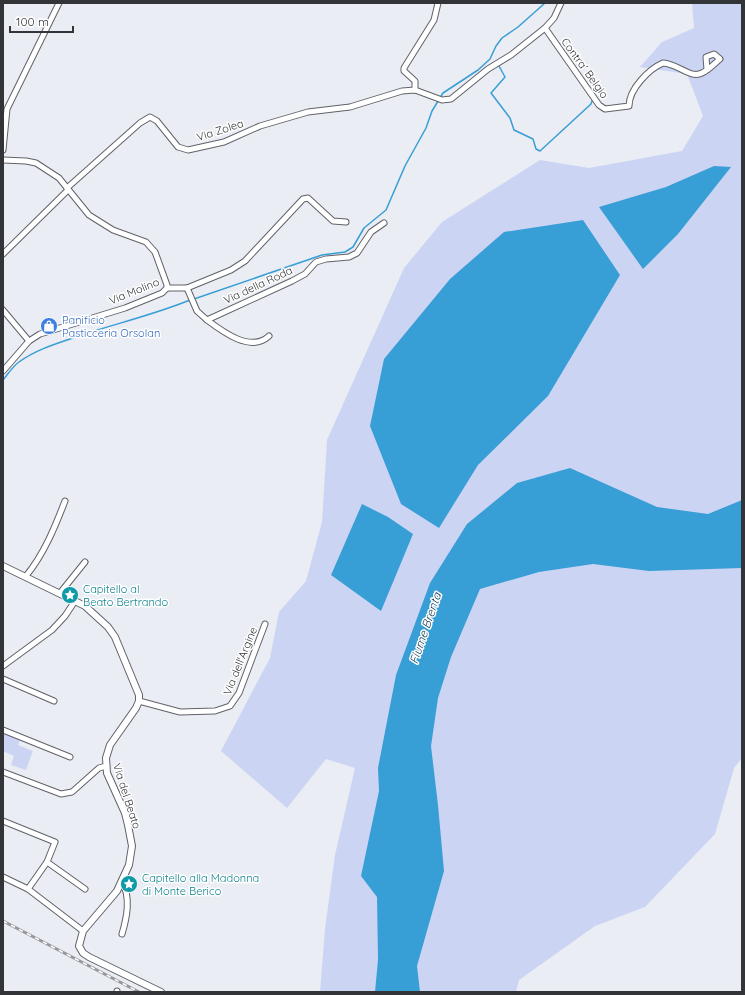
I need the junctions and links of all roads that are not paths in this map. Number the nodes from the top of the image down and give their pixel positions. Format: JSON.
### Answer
{"nodes":[{"id":1,"x":59,"y":3,"type":"edge"},
{"id":2,"x":438,"y":3,"type":"edge"},
{"id":3,"x":561,"y":3,"type":"edge"},
{"id":4,"x":544,"y":28,"type":"junction"},
{"id":5,"x":707,"y":70,"type":"dead end"},
{"id":6,"x":415,"y":90,"type":"junction"},
{"id":7,"x":3,"y":150,"type":"edge"},
{"id":8,"x":3,"y":160,"type":"edge"},
{"id":9,"x":67,"y":189,"type":"junction"},
{"id":10,"x":346,"y":222,"type":"dead end"},
{"id":11,"x":384,"y":223,"type":"dead end"},
{"id":12,"x":3,"y":254,"type":"edge"},
{"id":13,"x":167,"y":288,"type":"junction"},
{"id":14,"x":187,"y":288,"type":"junction"},
{"id":15,"x":3,"y":310,"type":"edge"},
{"id":16,"x":207,"y":320,"type":"junction"},
{"id":17,"x":269,"y":336,"type":"dead end"},
{"id":18,"x":30,"y":341,"type":"junction"},
{"id":19,"x":3,"y":372,"type":"edge"},
{"id":20,"x":65,"y":501,"type":"dead end"},
{"id":21,"x":85,"y":562,"type":"dead end"},
{"id":22,"x":3,"y":566,"type":"edge"},
{"id":23,"x":26,"y":576,"type":"junction"},
{"id":24,"x":60,"y":593,"type":"junction"},
{"id":25,"x":75,"y":601,"type":"junction"},
{"id":26,"x":265,"y":624,"type":"dead end"},
{"id":27,"x":3,"y":666,"type":"edge"},
{"id":28,"x":3,"y":679,"type":"edge"},
{"id":29,"x":54,"y":701,"type":"dead end"},
{"id":30,"x":139,"y":701,"type":"junction"},
{"id":31,"x":3,"y":730,"type":"edge"},
{"id":32,"x":70,"y":756,"type":"dead end"},
{"id":33,"x":106,"y":766,"type":"junction"},
{"id":34,"x":3,"y":772,"type":"edge"},
{"id":35,"x":3,"y":821,"type":"edge"},
{"id":36,"x":47,"y":862,"type":"junction"},
{"id":37,"x":3,"y":877,"type":"edge"},
{"id":38,"x":122,"y":881,"type":"junction"},
{"id":39,"x":28,"y":889,"type":"junction"},
{"id":40,"x":85,"y":889,"type":"dead end"},
{"id":41,"x":83,"y":931,"type":"junction"},
{"id":42,"x":122,"y":934,"type":"dead end"},
{"id":43,"x":161,"y":992,"type":"edge"}],
"edges":[{"from":1,"to":7,"type":"street"},
{"from":2,"to":6,"type":"street"},
{"from":3,"to":4,"type":"street"},
{"from":4,"to":5,"type":"street","name":"Contra' Belgio"},
{"from":4,"to":6,"type":"street","name":"Via Zolea"},
{"from":6,"to":9,"type":"street","name":"Via Zolea"},
{"from":8,"to":9,"type":"street","name":"Via Molino"},
{"from":9,"to":12,"type":"street"},
{"from":9,"to":13,"type":"street","name":"Via Molino"},
{"from":10,"to":14,"type":"street"},
{"from":11,"to":16,"type":"street","name":"Via della Roda"},
{"from":13,"to":14,"type":"street"},
{"from":13,"to":18,"type":"street","name":"Via Molino"},
{"from":14,"to":16,"type":"street"},
{"from":15,"to":18,"type":"street"},
{"from":16,"to":17,"type":"street"},
{"from":18,"to":19,"type":"street","name":"Via Molino"},
{"from":20,"to":23,"type":"street"},
{"from":21,"to":24,"type":"street"},
{"from":22,"to":23,"type":"street"},
{"from":23,"to":24,"type":"street"},
{"from":24,"to":25,"type":"street"},
{"from":25,"to":27,"type":"street"},
{"from":25,"to":30,"type":"street"},
{"from":26,"to":30,"type":"street","name":"Via dell'Argine"},
{"from":28,"to":29,"type":"street"},
{"from":30,"to":33,"type":"street","name":"Via del Beato"},
{"from":31,"to":32,"type":"street"},
{"from":33,"to":34,"type":"street"},
{"from":33,"to":38,"type":"street","name":"Via del Beato"},
{"from":35,"to":36,"type":"street"},
{"from":36,"to":39,"type":"street"},
{"from":36,"to":40,"type":"street"},
{"from":37,"to":39,"type":"street"},
{"from":38,"to":41,"type":"street","name":"Via del Beato"},
{"from":38,"to":42,"type":"street"},
{"from":39,"to":41,"type":"street"},
{"from":41,"to":43,"type":"street"}]}
